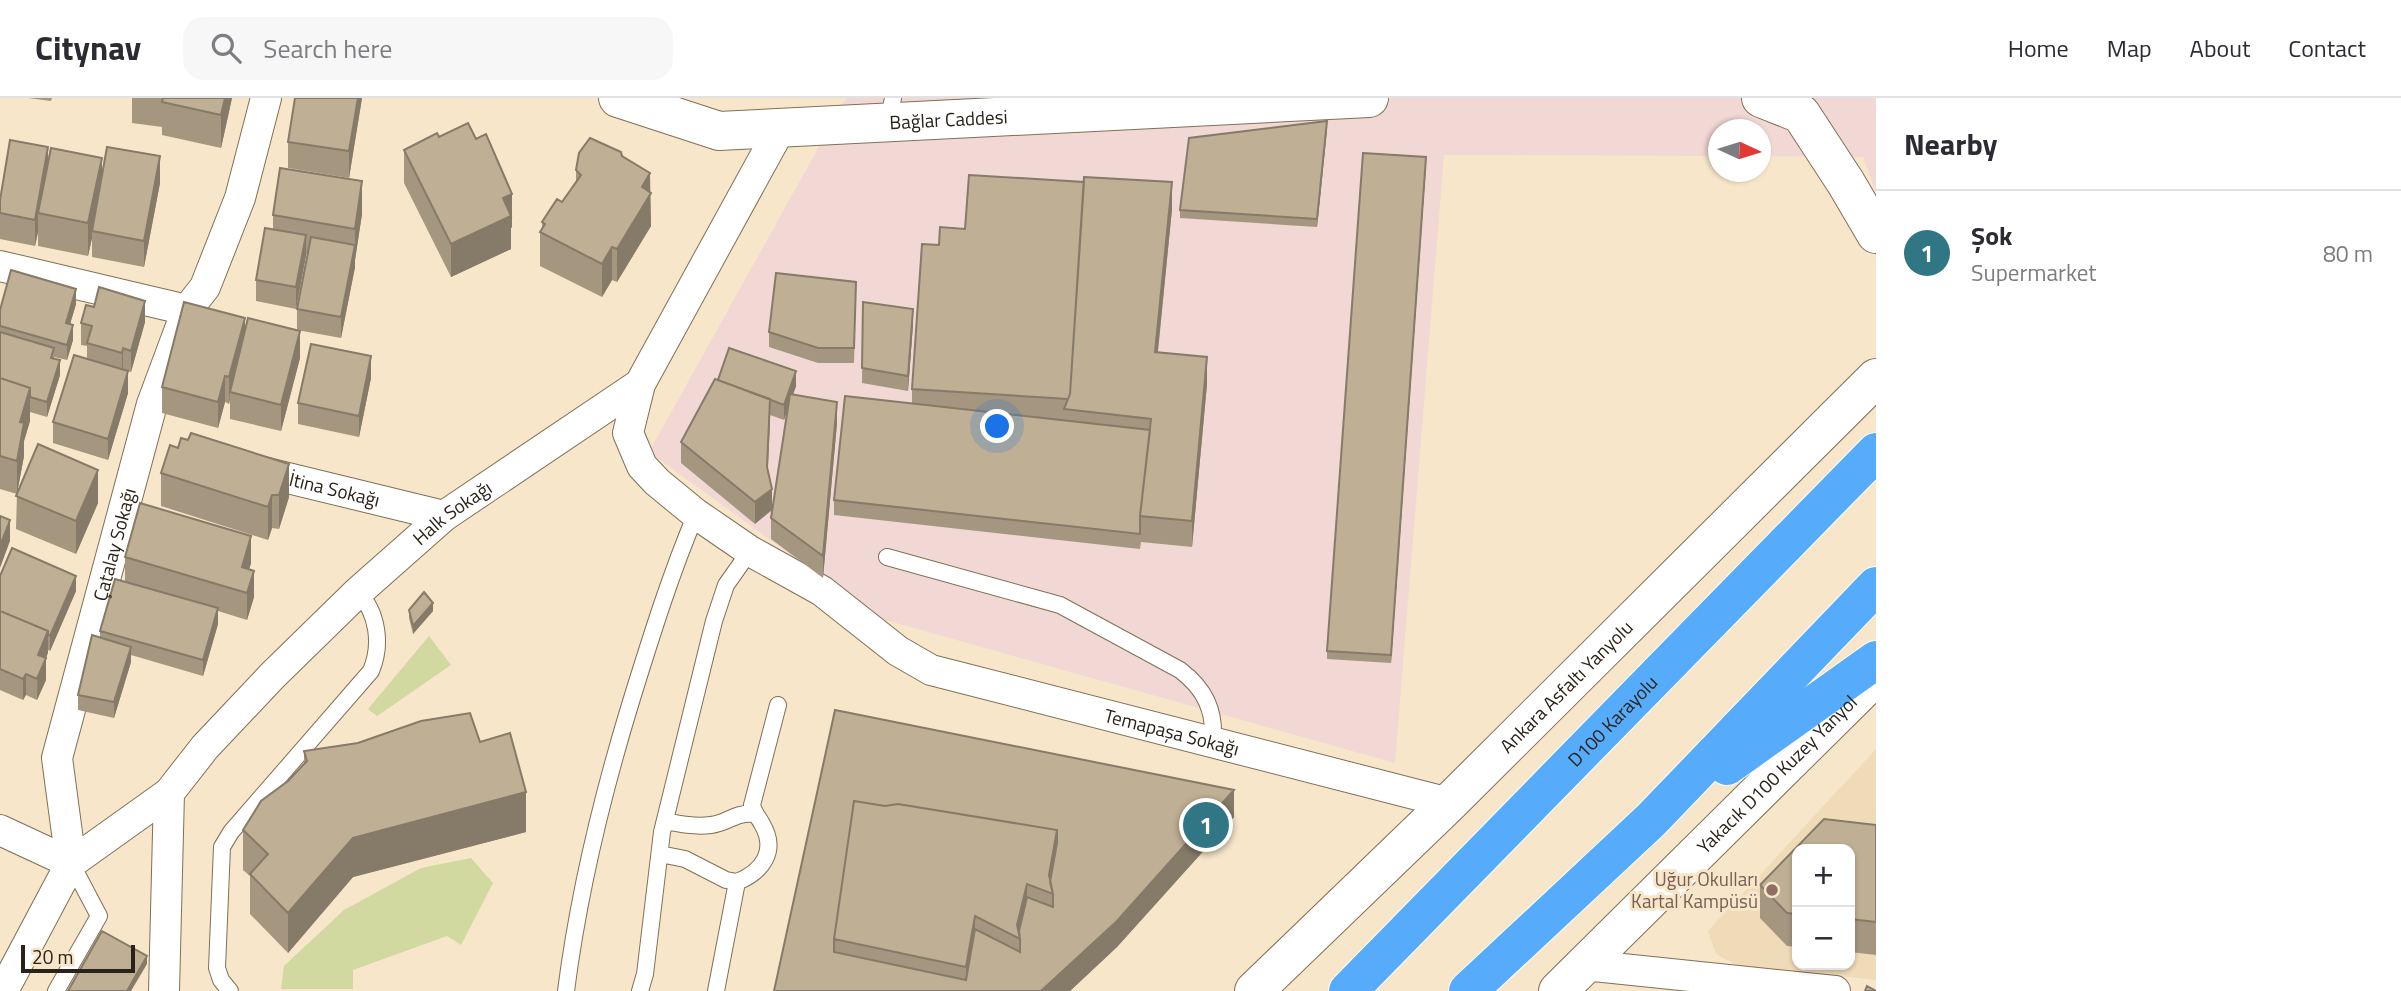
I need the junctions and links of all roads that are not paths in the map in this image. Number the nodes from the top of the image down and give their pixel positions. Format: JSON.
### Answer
{"nodes":[{"id":1,"x":266,"y":98,"type":"edge"},
{"id":2,"x":618,"y":98,"type":"edge"},
{"id":3,"x":1369,"y":98,"type":"edge"},
{"id":4,"x":1761,"y":98,"type":"edge"},
{"id":5,"x":891,"y":110,"type":"edge"},
{"id":6,"x":780,"y":128,"type":"junction"},
{"id":7,"x":1876,"y":234,"type":"edge"},
{"id":8,"x":0,"y":266,"type":"edge"},
{"id":9,"x":187,"y":310,"type":"junction"},
{"id":10,"x":1876,"y":379,"type":"edge"},
{"id":11,"x":640,"y":384,"type":"junction"},
{"id":12,"x":1876,"y":452,"type":"edge"},
{"id":13,"x":220,"y":462,"type":"edge"},
{"id":14,"x":696,"y":514,"type":"junction"},
{"id":15,"x":444,"y":516,"type":"junction"},
{"id":16,"x":750,"y":551,"type":"junction"},
{"id":17,"x":887,"y":557,"type":"dead end"},
{"id":18,"x":1876,"y":586,"type":"edge"},
{"id":19,"x":358,"y":592,"type":"junction"},
{"id":20,"x":1876,"y":660,"type":"edge"},
{"id":21,"x":1876,"y":676,"type":"edge"},
{"id":22,"x":778,"y":705,"type":"dead end"},
{"id":23,"x":1213,"y":742,"type":"junction"},
{"id":24,"x":169,"y":793,"type":"junction"},
{"id":25,"x":1449,"y":803,"type":"junction"},
{"id":26,"x":754,"y":814,"type":"junction"},
{"id":27,"x":1651,"y":820,"type":"junction"},
{"id":28,"x":665,"y":821,"type":"junction"},
{"id":29,"x":0,"y":830,"type":"edge"},
{"id":30,"x":660,"y":854,"type":"junction"},
{"id":31,"x":71,"y":863,"type":"junction"},
{"id":32,"x":737,"y":882,"type":"junction"},
{"id":33,"x":1571,"y":978,"type":"edge"},
{"id":34,"x":3,"y":991,"type":"edge"},
{"id":35,"x":56,"y":991,"type":"edge"},
{"id":36,"x":164,"y":991,"type":"edge"},
{"id":37,"x":230,"y":991,"type":"edge"},
{"id":38,"x":566,"y":991,"type":"edge"},
{"id":39,"x":640,"y":991,"type":"edge"},
{"id":40,"x":716,"y":991,"type":"edge"},
{"id":41,"x":1254,"y":991,"type":"edge"},
{"id":42,"x":1348,"y":991,"type":"edge"},
{"id":43,"x":1468,"y":991,"type":"edge"},
{"id":44,"x":1835,"y":991,"type":"edge"}],
"edges":[{"from":1,"to":9,"type":"street","name":"Çatalay Sokağı"},
{"from":2,"to":6,"type":"main road","name":"Bağlar Caddesi"},
{"from":3,"to":5,"type":"main road","name":"Bağlar Caddesi"},
{"from":4,"to":7,"type":"main road"},
{"from":5,"to":6,"type":"main road","name":"Bağlar Caddesi"},
{"from":6,"to":11,"type":"street","name":"Halk Sokağı"},
{"from":8,"to":9,"type":"street"},
{"from":9,"to":31,"type":"street","name":"Çatalay Sokağı"},
{"from":10,"to":25,"type":"main road","name":"Ankara Asfaltı Yanyolu"},
{"from":11,"to":14,"type":"street","name":"Temapaşa Sokağı"},
{"from":11,"to":15,"type":"street","name":"Halk Sokağı"},
{"from":12,"to":42,"type":"highway","name":"D100 Karayolu"},
{"from":13,"to":15,"type":"street","name":"İtina Sokağı"},
{"from":14,"to":16,"type":"street","name":"Temapaşa Sokağı"},
{"from":14,"to":38,"type":"lane"},
{"from":15,"to":19,"type":"street","name":"Halk Sokağı"},
{"from":16,"to":23,"type":"street","name":"Temapaşa Sokağı"},
{"from":16,"to":28,"type":"lane"},
{"from":17,"to":23,"type":"lane"},
{"from":18,"to":27,"type":"highway"},
{"from":19,"to":24,"type":"street","name":"Halk Sokağı"},
{"from":19,"to":37,"type":"lane"},
{"from":20,"to":27,"type":"highway"},
{"from":21,"to":33,"type":"main road","name":"Yakacık D100 Kuzey Yanyol"},
{"from":22,"to":26,"type":"lane"},
{"from":23,"to":25,"type":"street","name":"Temapaşa Sokağı"},
{"from":24,"to":31,"type":"street","name":"Halk Sokağı"},
{"from":24,"to":36,"type":"street"},
{"from":25,"to":41,"type":"main road","name":"Ankara Asfaltı Yanyolu"},
{"from":26,"to":28,"type":"lane"},
{"from":26,"to":32,"type":"lane"},
{"from":27,"to":43,"type":"highway"},
{"from":28,"to":30,"type":"lane"},
{"from":29,"to":31,"type":"street"},
{"from":30,"to":32,"type":"lane"},
{"from":30,"to":39,"type":"lane"},
{"from":31,"to":34,"type":"street"},
{"from":31,"to":35,"type":"lane"},
{"from":32,"to":40,"type":"lane"},
{"from":33,"to":44,"type":"street"}]}
